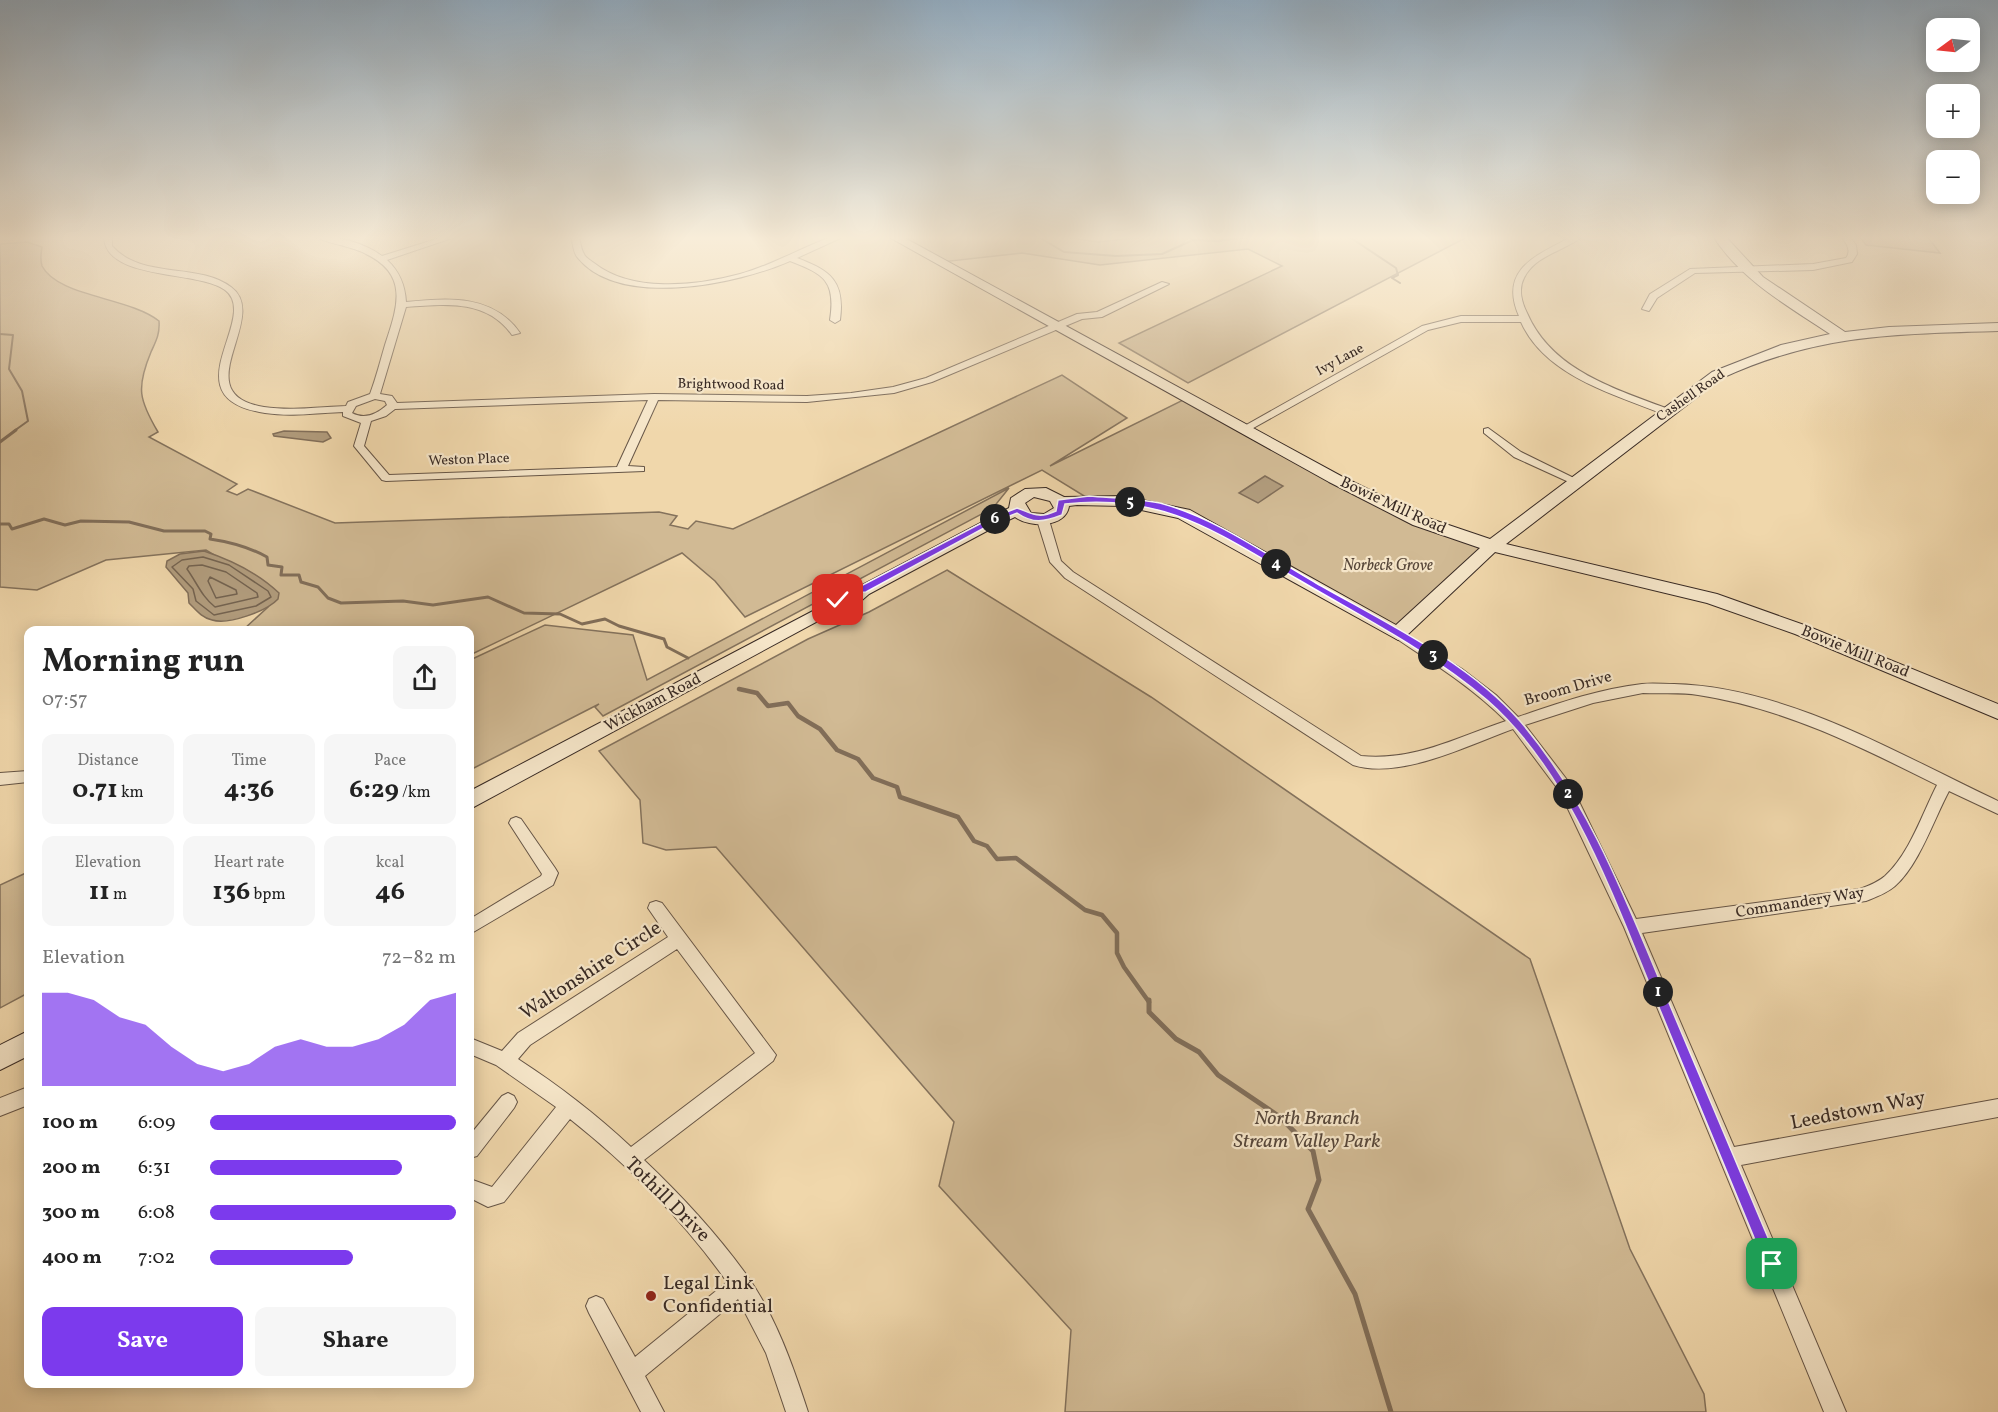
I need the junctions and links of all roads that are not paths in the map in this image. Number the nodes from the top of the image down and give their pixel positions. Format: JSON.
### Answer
{"nodes":[{"id":1,"x":237,"y":302,"type":"edge"},
{"id":2,"x":402,"y":302,"type":"edge"},
{"id":3,"x":839,"y":302,"type":"edge"},
{"id":4,"x":1013,"y":302,"type":"edge"},
{"id":5,"x":1126,"y":302,"type":"edge"},
{"id":6,"x":1519,"y":302,"type":"edge"},
{"id":7,"x":1650,"y":302,"type":"edge"},
{"id":8,"x":1792,"y":302,"type":"edge"},
{"id":9,"x":402,"y":305,"type":"junction"},
{"id":10,"x":1646,"y":309,"type":"dead end"},
{"id":11,"x":1523,"y":319,"type":"junction"},
{"id":12,"x":835,"y":320,"type":"dead end"},
{"id":13,"x":1057,"y":326,"type":"junction"},
{"id":14,"x":1998,"y":327,"type":"edge"},
{"id":15,"x":515,"y":333,"type":"dead end"},
{"id":16,"x":1841,"y":335,"type":"junction"},
{"id":17,"x":374,"y":396,"type":"junction"},
{"id":18,"x":654,"y":397,"type":"junction"},
{"id":19,"x":392,"y":406,"type":"junction"},
{"id":20,"x":347,"y":409,"type":"junction"},
{"id":21,"x":1667,"y":412,"type":"junction"},
{"id":22,"x":367,"y":419,"type":"junction"},
{"id":23,"x":1244,"y":429,"type":"junction"},
{"id":24,"x":1488,"y":431,"type":"dead end"},
{"id":25,"x":640,"y":469,"type":"dead end"},
{"id":26,"x":621,"y":470,"type":"junction"},
{"id":27,"x":1575,"y":481,"type":"junction"},
{"id":28,"x":1061,"y":502,"type":"junction"},
{"id":29,"x":1017,"y":510,"type":"junction"},
{"id":30,"x":1043,"y":520,"type":"junction"},
{"id":31,"x":1492,"y":546,"type":"junction"},
{"id":32,"x":1417,"y":616,"type":"junction"},
{"id":33,"x":1370,"y":618,"type":"junction"},
{"id":34,"x":1398,"y":634,"type":"junction"},
{"id":35,"x":1998,"y":712,"type":"edge"},
{"id":36,"x":1516,"y":723,"type":"junction"},
{"id":37,"x":24,"y":777,"type":"edge"},
{"id":38,"x":0,"y":779,"type":"edge"},
{"id":39,"x":1945,"y":784,"type":"junction"},
{"id":40,"x":474,"y":799,"type":"edge"},
{"id":41,"x":1998,"y":808,"type":"edge"},
{"id":42,"x":516,"y":823,"type":"dead end"},
{"id":43,"x":656,"y":908,"type":"dead end"},
{"id":44,"x":474,"y":925,"type":"edge"},
{"id":45,"x":1632,"y":927,"type":"junction"},
{"id":46,"x":679,"y":939,"type":"junction"},
{"id":47,"x":24,"y":1045,"type":"edge"},
{"id":48,"x":474,"y":1048,"type":"edge"},
{"id":49,"x":0,"y":1058,"type":"edge"},
{"id":50,"x":504,"y":1062,"type":"junction"},
{"id":51,"x":24,"y":1098,"type":"edge"},
{"id":52,"x":508,"y":1102,"type":"dead end"},
{"id":53,"x":0,"y":1107,"type":"edge"},
{"id":54,"x":568,"y":1107,"type":"junction"},
{"id":55,"x":1998,"y":1108,"type":"edge"},
{"id":56,"x":474,"y":1144,"type":"edge"},
{"id":57,"x":1727,"y":1158,"type":"junction"},
{"id":58,"x":629,"y":1160,"type":"junction"},
{"id":59,"x":474,"y":1190,"type":"edge"},
{"id":60,"x":741,"y":1284,"type":"junction"},
{"id":61,"x":596,"y":1306,"type":"dead end"},
{"id":62,"x":634,"y":1372,"type":"junction"},
{"id":63,"x":653,"y":1412,"type":"edge"},
{"id":64,"x":797,"y":1412,"type":"edge"},
{"id":65,"x":1835,"y":1412,"type":"edge"}],
"edges":[{"from":1,"to":20,"type":"street"},
{"from":2,"to":9,"type":"street"},
{"from":3,"to":12,"type":"street"},
{"from":4,"to":13,"type":"street","name":"Bowie Mill Road"},
{"from":5,"to":13,"type":"street","name":"Brightwood Road"},
{"from":6,"to":11,"type":"street"},
{"from":7,"to":10,"type":"street"},
{"from":8,"to":16,"type":"street"},
{"from":9,"to":15,"type":"street"},
{"from":9,"to":17,"type":"street"},
{"from":11,"to":21,"type":"street"},
{"from":11,"to":23,"type":"street","name":"Ivy Lane"},
{"from":13,"to":18,"type":"street","name":"Brightwood Road"},
{"from":13,"to":23,"type":"street","name":"Bowie Mill Road"},
{"from":14,"to":16,"type":"street","name":"Cashell Road"},
{"from":16,"to":21,"type":"street","name":"Cashell Road"},
{"from":17,"to":19,"type":"street"},
{"from":17,"to":20,"type":"street"},
{"from":18,"to":19,"type":"street","name":"Brightwood Road"},
{"from":18,"to":26,"type":"street"},
{"from":19,"to":22,"type":"street"},
{"from":20,"to":22,"type":"street"},
{"from":21,"to":27,"type":"street","name":"Cashell Road"},
{"from":22,"to":26,"type":"street","name":"Weston Place"},
{"from":23,"to":31,"type":"street","name":"Bowie Mill Road"},
{"from":24,"to":27,"type":"street"},
{"from":25,"to":26,"type":"street","name":"Weston Place"},
{"from":27,"to":31,"type":"street","name":"Cashell Road"},
{"from":28,"to":29,"type":"street"},
{"from":28,"to":30,"type":"street"},
{"from":28,"to":33,"type":"street"},
{"from":29,"to":30,"type":"street"},
{"from":29,"to":40,"type":"street","name":"Wickham Road"},
{"from":30,"to":36,"type":"street","name":"Broom Drive"},
{"from":31,"to":32,"type":"street","name":"Cashell Road"},
{"from":31,"to":35,"type":"street","name":"Bowie Mill Road"},
{"from":32,"to":33,"type":"street"},
{"from":32,"to":34,"type":"street","name":"Cashell Road"},
{"from":33,"to":34,"type":"street"},
{"from":34,"to":36,"type":"street"},
{"from":36,"to":39,"type":"street","name":"Broom Drive"},
{"from":36,"to":45,"type":"street"},
{"from":37,"to":38,"type":"street"},
{"from":39,"to":41,"type":"street","name":"Broom Drive"},
{"from":39,"to":45,"type":"street","name":"Commandery Way"},
{"from":42,"to":44,"type":"street"},
{"from":43,"to":46,"type":"street"},
{"from":45,"to":57,"type":"street"},
{"from":46,"to":50,"type":"street","name":"Waltonshire Circle"},
{"from":46,"to":58,"type":"street","name":"Waltonshire Circle"},
{"from":47,"to":49,"type":"street"},
{"from":48,"to":50,"type":"street","name":"Tothill Drive"},
{"from":50,"to":54,"type":"street","name":"Tothill Drive"},
{"from":51,"to":53,"type":"street"},
{"from":52,"to":56,"type":"street"},
{"from":54,"to":58,"type":"street","name":"Tothill Drive"},
{"from":54,"to":59,"type":"street"},
{"from":55,"to":57,"type":"street","name":"Leedstown Way"},
{"from":57,"to":65,"type":"street"},
{"from":58,"to":60,"type":"street","name":"Tothill Drive"},
{"from":60,"to":62,"type":"street"},
{"from":60,"to":64,"type":"street","name":"Tothill Drive"},
{"from":61,"to":62,"type":"street"},
{"from":62,"to":63,"type":"street"}]}
